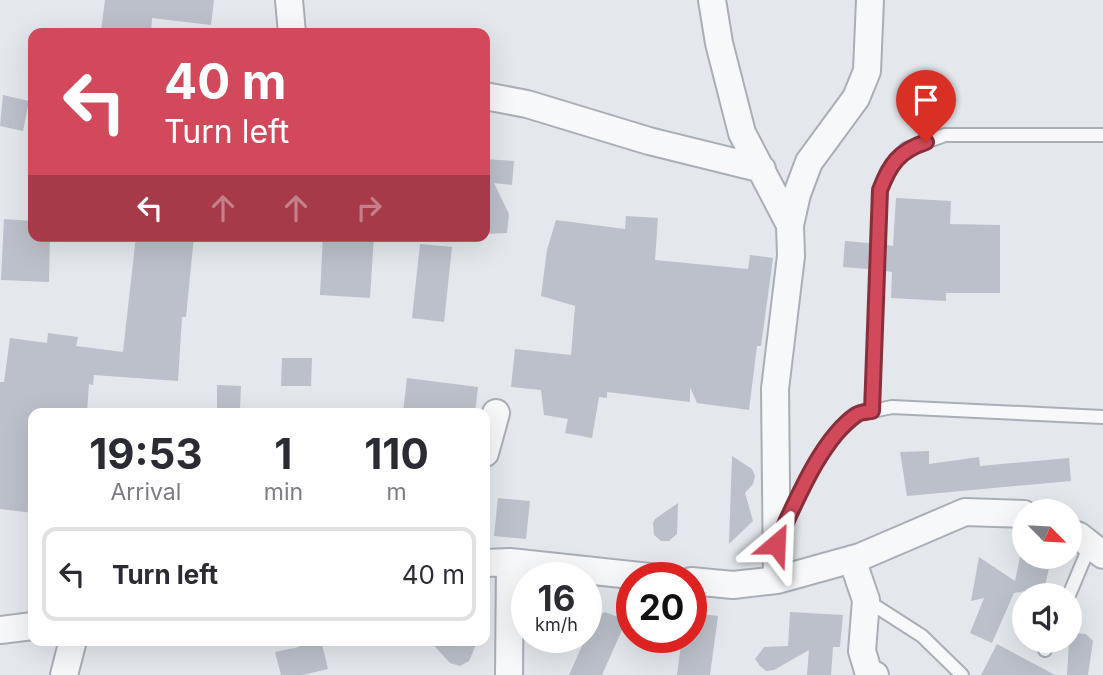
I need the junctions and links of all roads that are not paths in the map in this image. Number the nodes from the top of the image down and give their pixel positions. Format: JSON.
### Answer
{"nodes":[{"id":1,"x":289,"y":0,"type":"edge"},
{"id":2,"x":712,"y":0,"type":"edge"},
{"id":3,"x":870,"y":0,"type":"edge"},
{"id":4,"x":292,"y":28,"type":"edge"},
{"id":5,"x":490,"y":97,"type":"edge"},
{"id":6,"x":1103,"y":135,"type":"edge"},
{"id":7,"x":762,"y":169,"type":"junction"},
{"id":8,"x":790,"y":225,"type":"junction"},
{"id":9,"x":872,"y":411,"type":"junction"},
{"id":10,"x":496,"y":412,"type":"dead end"},
{"id":11,"x":1103,"y":417,"type":"edge"},
{"id":12,"x":490,"y":434,"type":"edge"},
{"id":13,"x":1012,"y":514,"type":"edge"},
{"id":14,"x":776,"y":544,"type":"junction"},
{"id":15,"x":1088,"y":544,"type":"edge"},
{"id":16,"x":852,"y":559,"type":"junction"},
{"id":17,"x":497,"y":562,"type":"edge"},
{"id":18,"x":616,"y":574,"type":"edge"},
{"id":19,"x":777,"y":580,"type":"junction"},
{"id":20,"x":707,"y":583,"type":"edge"},
{"id":21,"x":1073,"y":583,"type":"edge"},
{"id":22,"x":866,"y":600,"type":"junction"},
{"id":23,"x":28,"y":627,"type":"edge"},
{"id":24,"x":0,"y":630,"type":"edge"},
{"id":25,"x":71,"y":646,"type":"edge"},
{"id":26,"x":64,"y":675,"type":"edge"},
{"id":27,"x":509,"y":675,"type":"edge"},
{"id":28,"x":875,"y":675,"type":"edge"},
{"id":29,"x":962,"y":675,"type":"edge"}],
"edges":[{"from":1,"to":4,"type":"street"},
{"from":2,"to":7,"type":"street"},
{"from":3,"to":8,"type":"street"},
{"from":5,"to":7,"type":"street"},
{"from":6,"to":9,"type":"lane"},
{"from":7,"to":8,"type":"street"},
{"from":8,"to":14,"type":"street"},
{"from":9,"to":11,"type":"lane"},
{"from":9,"to":14,"type":"lane"},
{"from":10,"to":12,"type":"street"},
{"from":13,"to":16,"type":"street"},
{"from":14,"to":19,"type":"street"},
{"from":15,"to":21,"type":"lane"},
{"from":16,"to":19,"type":"street"},
{"from":16,"to":22,"type":"street"},
{"from":17,"to":18,"type":"street"},
{"from":17,"to":27,"type":"street"},
{"from":19,"to":20,"type":"street"},
{"from":22,"to":28,"type":"street"},
{"from":22,"to":29,"type":"lane"},
{"from":23,"to":24,"type":"street"},
{"from":25,"to":26,"type":"street"}]}
